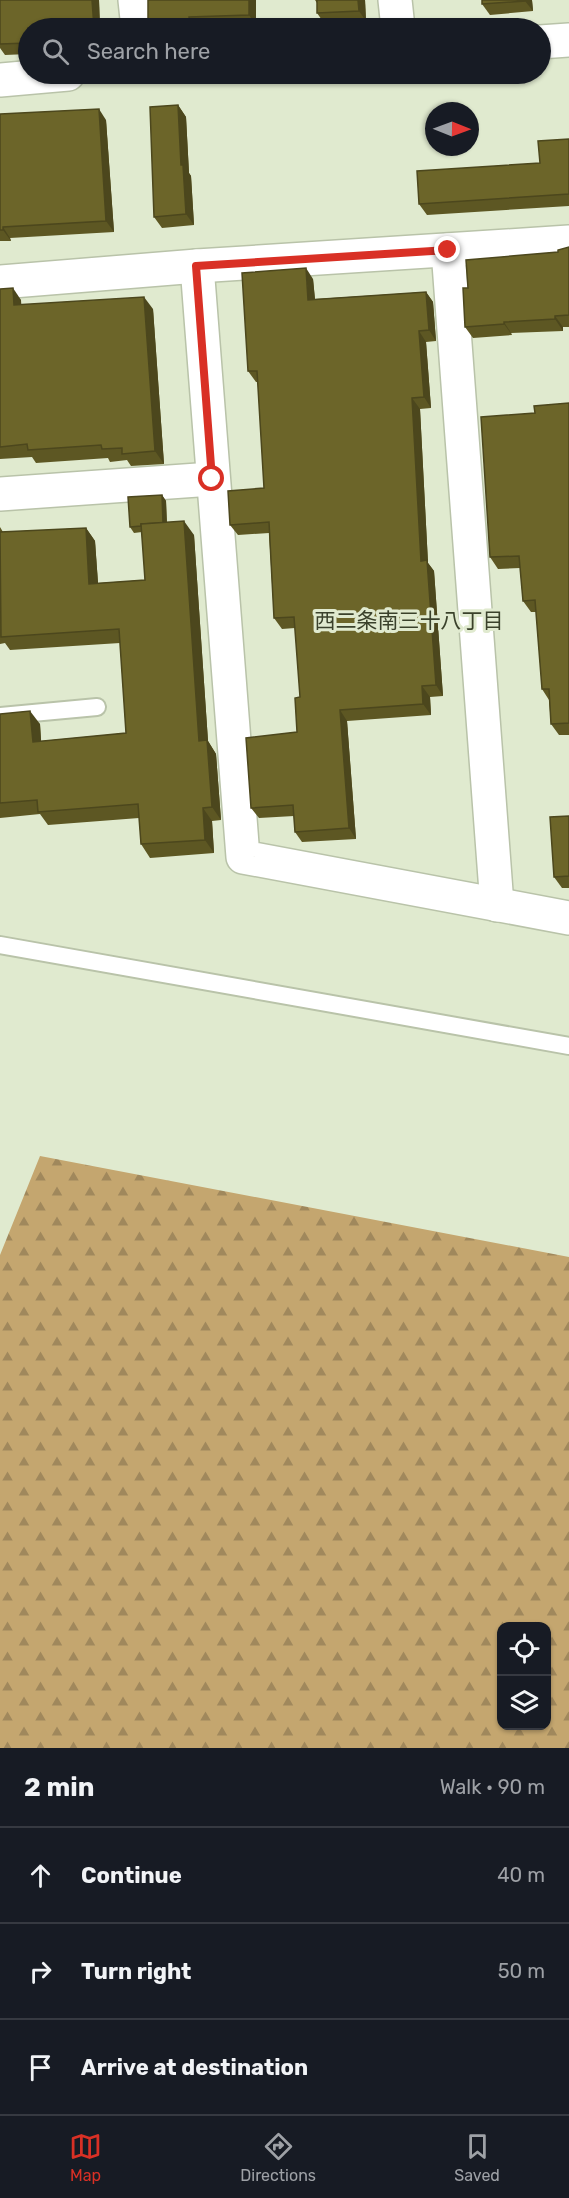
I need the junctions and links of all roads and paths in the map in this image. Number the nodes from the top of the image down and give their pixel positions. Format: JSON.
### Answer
{"nodes":[{"id":1,"x":135,"y":0,"type":"edge"},
{"id":2,"x":395,"y":0,"type":"edge"},
{"id":3,"x":137,"y":18,"type":"edge"},
{"id":4,"x":397,"y":18,"type":"edge"},
{"id":5,"x":569,"y":40,"type":"edge"},
{"id":6,"x":551,"y":41,"type":"edge"},
{"id":7,"x":18,"y":78,"type":"edge"},
{"id":8,"x":0,"y":80,"type":"edge"},
{"id":9,"x":569,"y":242,"type":"edge"},
{"id":10,"x":448,"y":250,"type":"junction"},
{"id":11,"x":196,"y":266,"type":"junction"},
{"id":12,"x":0,"y":282,"type":"edge"},
{"id":13,"x":212,"y":479,"type":"junction"},
{"id":14,"x":0,"y":494,"type":"edge"},
{"id":15,"x":98,"y":707,"type":"dead end"},
{"id":16,"x":0,"y":716,"type":"edge"},
{"id":17,"x":497,"y":905,"type":"junction"},
{"id":18,"x":569,"y":918,"type":"edge"},
{"id":19,"x":0,"y":945,"type":"edge"},
{"id":20,"x":569,"y":1046,"type":"edge"}],
"edges":[{"from":1,"to":3,"type":"street"},
{"from":2,"to":4,"type":"street"},
{"from":5,"to":6,"type":"street"},
{"from":7,"to":8,"type":"street"},
{"from":9,"to":10,"type":"street"},
{"from":10,"to":11,"type":"street"},
{"from":10,"to":17,"type":"street"},
{"from":11,"to":12,"type":"street"},
{"from":11,"to":13,"type":"street"},
{"from":13,"to":14,"type":"street"},
{"from":13,"to":17,"type":"street"},
{"from":15,"to":16,"type":"lane"},
{"from":17,"to":18,"type":"street"},
{"from":19,"to":20,"type":"lane"}]}
